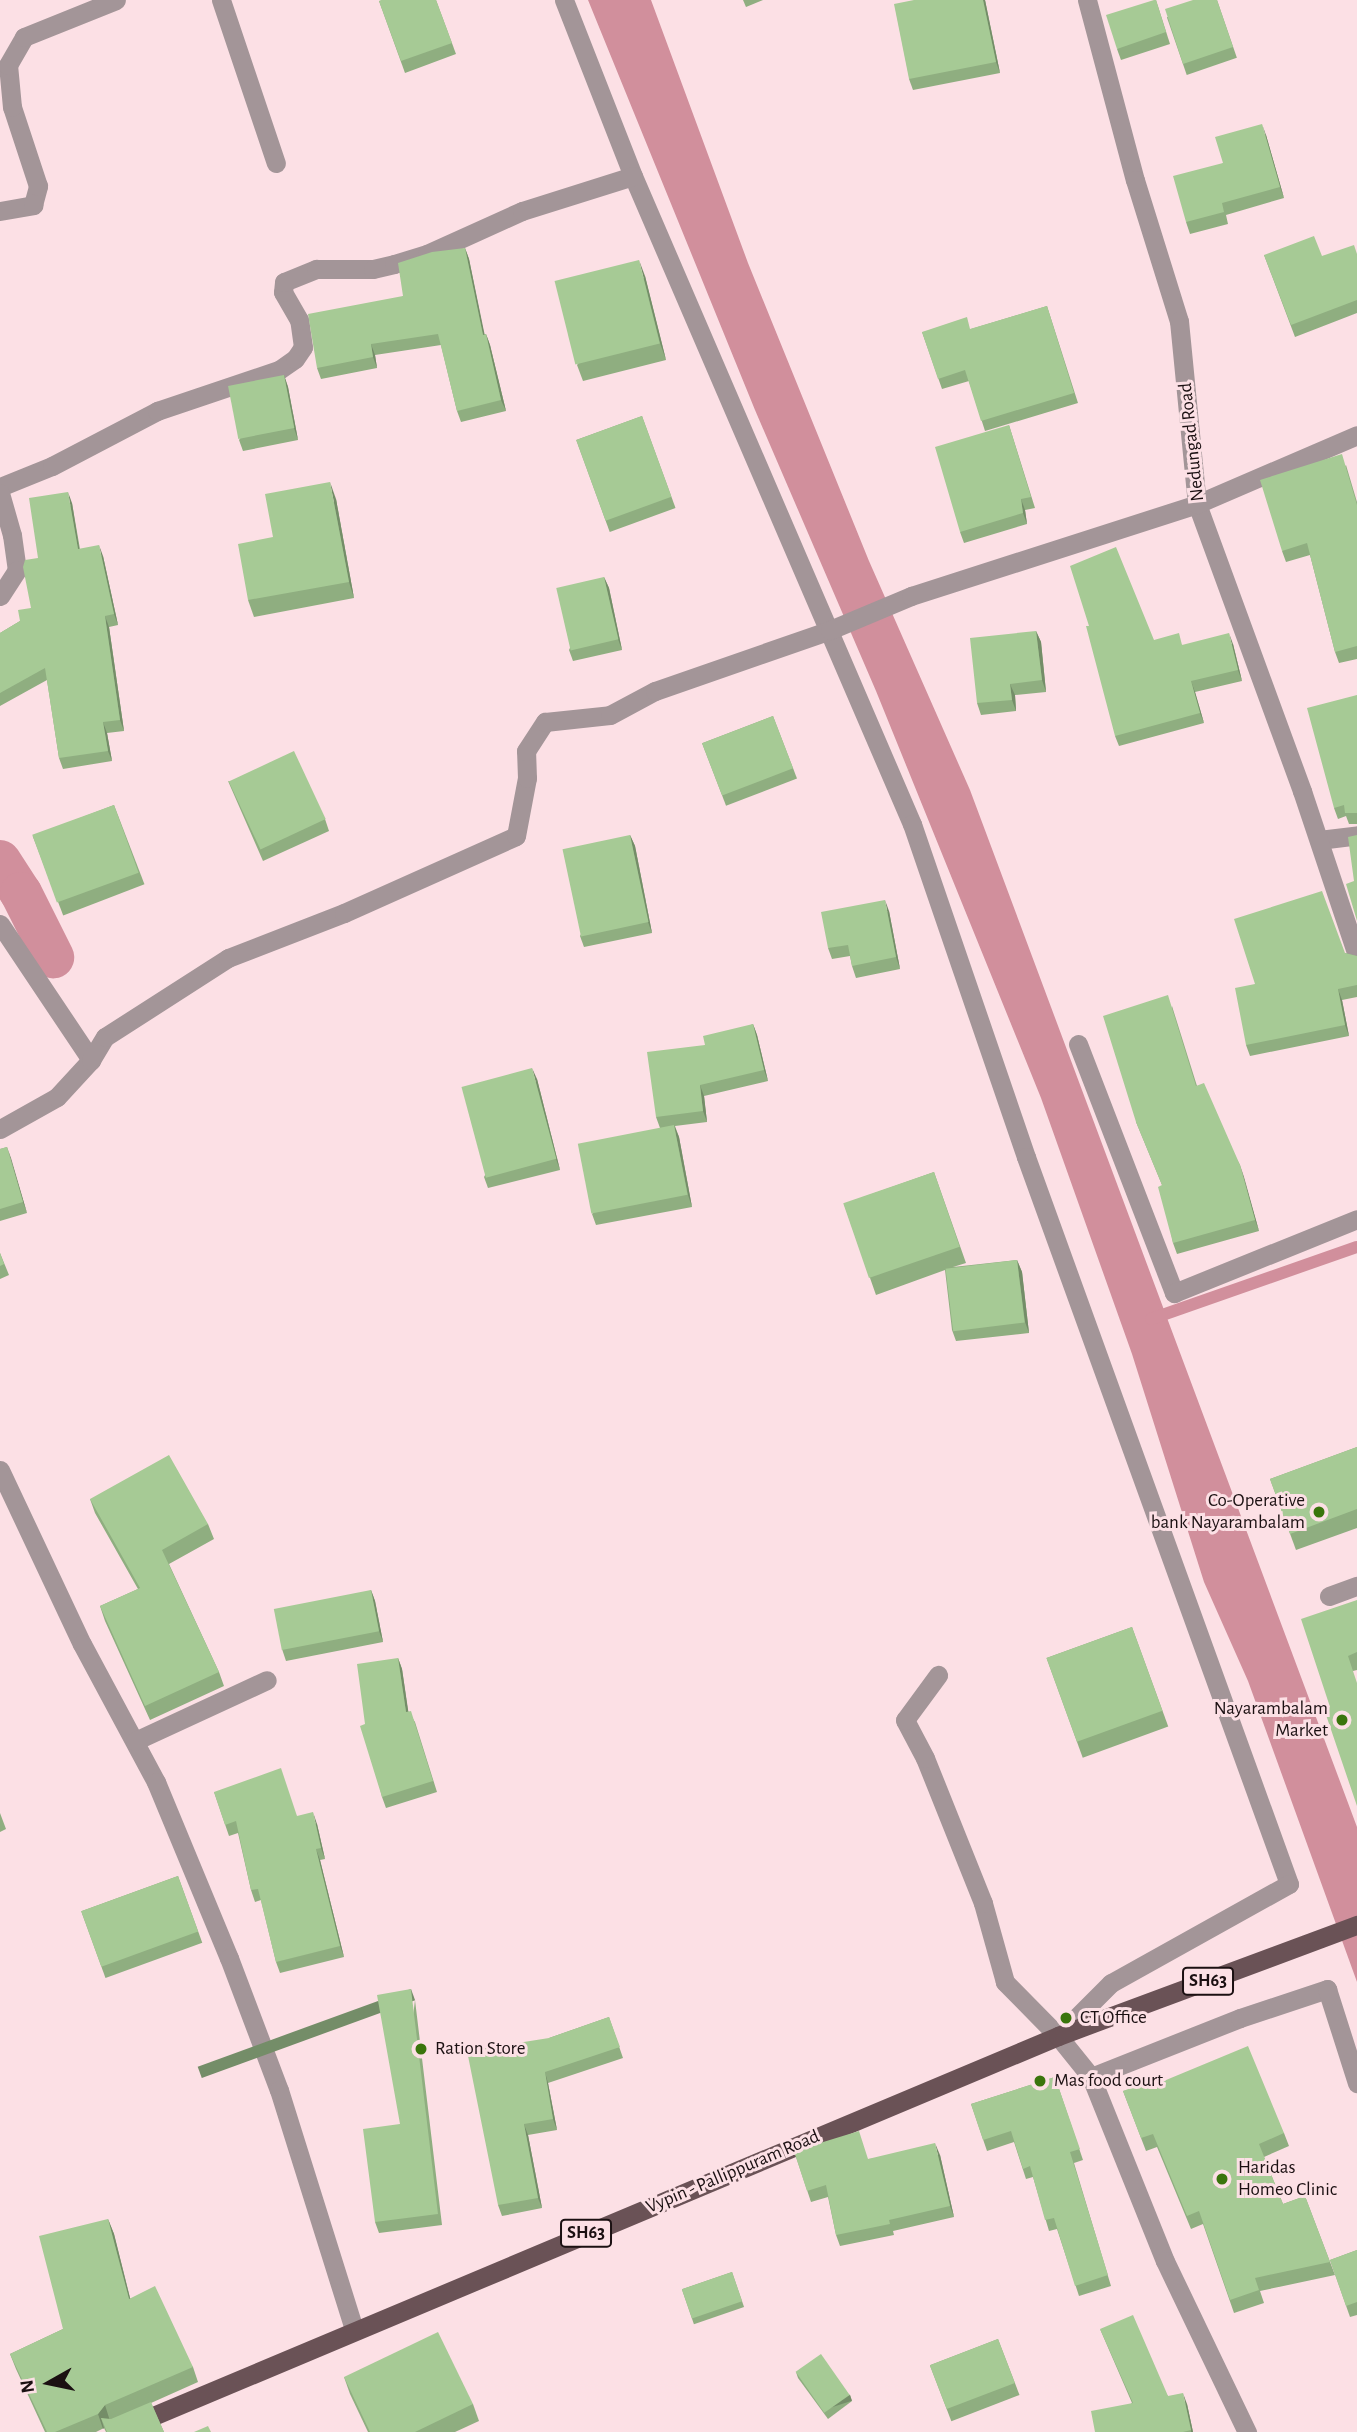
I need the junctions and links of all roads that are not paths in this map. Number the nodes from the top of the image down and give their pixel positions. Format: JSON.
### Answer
{"nodes":[{"id":1,"x":116,"y":0,"type":"edge"},
{"id":2,"x":221,"y":0,"type":"edge"},
{"id":3,"x":564,"y":0,"type":"edge"},
{"id":4,"x":1087,"y":0,"type":"edge"},
{"id":5,"x":0,"y":42,"type":"edge"},
{"id":6,"x":8,"y":65,"type":"junction"},
{"id":7,"x":276,"y":163,"type":"dead end"},
{"id":8,"x":633,"y":176,"type":"junction"},
{"id":9,"x":0,"y":211,"type":"edge"},
{"id":10,"x":1357,"y":435,"type":"edge"},
{"id":11,"x":0,"y":487,"type":"edge"},
{"id":12,"x":0,"y":493,"type":"edge"},
{"id":13,"x":1197,"y":504,"type":"junction"},
{"id":14,"x":0,"y":596,"type":"edge"},
{"id":15,"x":830,"y":629,"type":"junction"},
{"id":16,"x":1357,"y":835,"type":"edge"},
{"id":17,"x":1319,"y":840,"type":"junction"},
{"id":18,"x":0,"y":924,"type":"edge"},
{"id":19,"x":1357,"y":954,"type":"edge"},
{"id":20,"x":1078,"y":1044,"type":"dead end"},
{"id":21,"x":91,"y":1060,"type":"junction"},
{"id":22,"x":0,"y":1129,"type":"edge"},
{"id":23,"x":1357,"y":1219,"type":"edge"},
{"id":24,"x":0,"y":1470,"type":"edge"},
{"id":25,"x":1357,"y":1586,"type":"edge"},
{"id":26,"x":1328,"y":1596,"type":"dead end"},
{"id":27,"x":939,"y":1675,"type":"dead end"},
{"id":28,"x":267,"y":1680,"type":"dead end"},
{"id":29,"x":135,"y":1741,"type":"junction"},
{"id":30,"x":1357,"y":1924,"type":"edge"},
{"id":31,"x":1058,"y":2036,"type":"junction"},
{"id":32,"x":1091,"y":2077,"type":"junction"},
{"id":33,"x":1357,"y":2082,"type":"edge"},
{"id":34,"x":354,"y":2330,"type":"junction"},
{"id":35,"x":115,"y":2432,"type":"edge"},
{"id":36,"x":1247,"y":2432,"type":"edge"}],
"edges":[{"from":1,"to":6,"type":"street"},
{"from":2,"to":7,"type":"street"},
{"from":3,"to":8,"type":"street"},
{"from":4,"to":13,"type":"street","name":"Nedungad Road"},
{"from":5,"to":6,"type":"street"},
{"from":6,"to":9,"type":"street"},
{"from":8,"to":11,"type":"street"},
{"from":8,"to":15,"type":"street"},
{"from":10,"to":13,"type":"street"},
{"from":12,"to":14,"type":"street"},
{"from":13,"to":15,"type":"street"},
{"from":13,"to":17,"type":"street","name":"Nedungad Road"},
{"from":15,"to":21,"type":"street"},
{"from":15,"to":31,"type":"street"},
{"from":16,"to":17,"type":"street"},
{"from":17,"to":19,"type":"street","name":"Nedungad Road"},
{"from":18,"to":21,"type":"street"},
{"from":20,"to":23,"type":"street"},
{"from":21,"to":22,"type":"street"},
{"from":24,"to":29,"type":"street"},
{"from":25,"to":26,"type":"street"},
{"from":27,"to":31,"type":"street"},
{"from":28,"to":29,"type":"street"},
{"from":29,"to":34,"type":"street"},
{"from":30,"to":31,"type":"main road","name":"Vypin - Pallippuram Road","number":"SH63"},
{"from":31,"to":32,"type":"street"},
{"from":31,"to":34,"type":"main road","name":"Vypin - Pallippuram Road","number":"SH63"},
{"from":32,"to":33,"type":"street"},
{"from":32,"to":36,"type":"street"},
{"from":34,"to":35,"type":"main road","name":"Vypin - Pallippuram Road","number":"SH63"}]}
